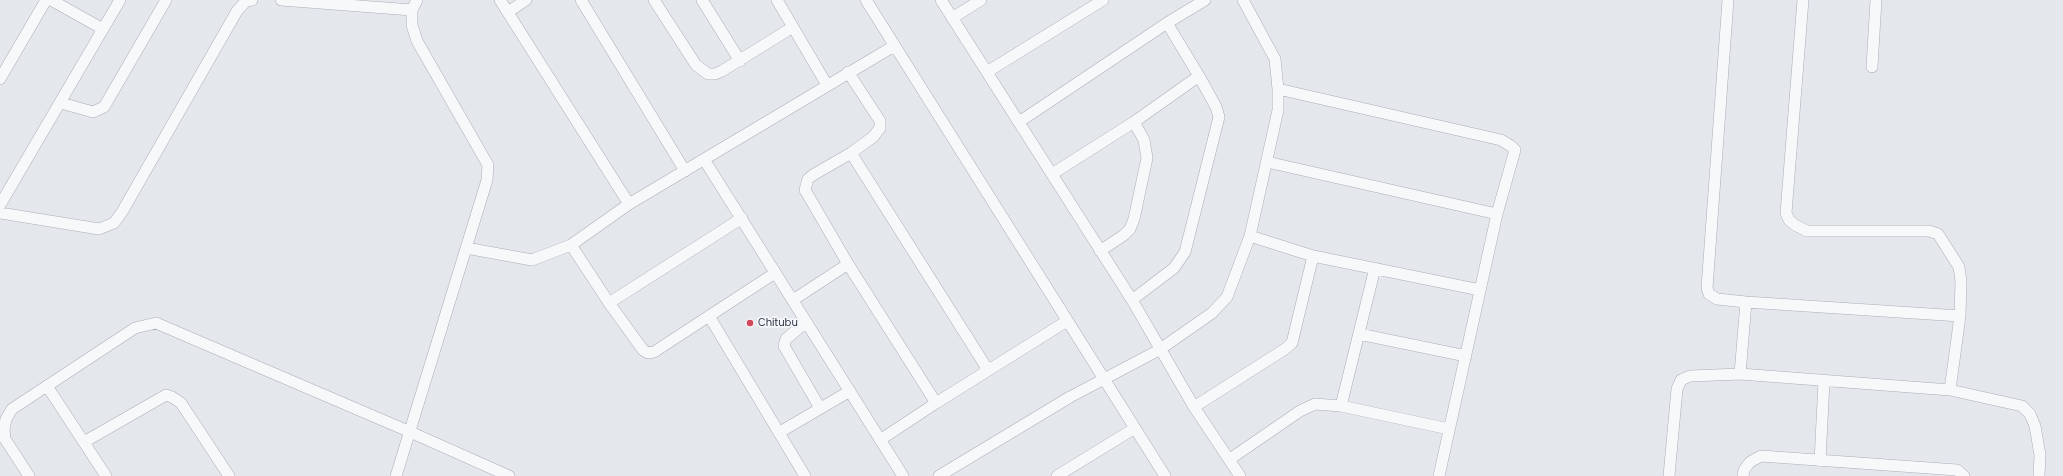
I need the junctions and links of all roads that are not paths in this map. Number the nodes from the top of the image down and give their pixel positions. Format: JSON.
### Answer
{"nodes":[{"id":1,"x":46,"y":0,"type":"edge"},
{"id":2,"x":51,"y":0,"type":"edge"},
{"id":3,"x":120,"y":0,"type":"edge"},
{"id":4,"x":166,"y":0,"type":"edge"},
{"id":5,"x":248,"y":0,"type":"edge"},
{"id":6,"x":281,"y":0,"type":"edge"},
{"id":7,"x":417,"y":0,"type":"edge"},
{"id":8,"x":500,"y":0,"type":"edge"},
{"id":9,"x":526,"y":0,"type":"edge"},
{"id":10,"x":581,"y":0,"type":"edge"},
{"id":11,"x":654,"y":0,"type":"edge"},
{"id":12,"x":702,"y":0,"type":"edge"},
{"id":13,"x":777,"y":0,"type":"edge"},
{"id":14,"x":866,"y":0,"type":"edge"},
{"id":15,"x":941,"y":0,"type":"edge"},
{"id":16,"x":981,"y":0,"type":"edge"},
{"id":17,"x":1103,"y":0,"type":"edge"},
{"id":18,"x":1205,"y":0,"type":"edge"},
{"id":19,"x":1243,"y":0,"type":"edge"},
{"id":20,"x":1728,"y":0,"type":"edge"},
{"id":21,"x":1803,"y":0,"type":"edge"},
{"id":22,"x":1876,"y":0,"type":"edge"},
{"id":23,"x":412,"y":10,"type":"junction"},
{"id":24,"x":508,"y":12,"type":"junction"},
{"id":25,"x":952,"y":18,"type":"junction"},
{"id":26,"x":1167,"y":23,"type":"junction"},
{"id":27,"x":793,"y":27,"type":"junction"},
{"id":28,"x":103,"y":29,"type":"junction"},
{"id":29,"x":894,"y":46,"type":"junction"},
{"id":30,"x":740,"y":61,"type":"junction"},
{"id":31,"x":1872,"y":67,"type":"dead end"},
{"id":32,"x":848,"y":72,"type":"junction"},
{"id":33,"x":987,"y":72,"type":"junction"},
{"id":34,"x":1199,"y":76,"type":"junction"},
{"id":35,"x":0,"y":80,"type":"edge"},
{"id":36,"x":827,"y":85,"type":"junction"},
{"id":37,"x":1278,"y":89,"type":"junction"},
{"id":38,"x":61,"y":103,"type":"junction"},
{"id":39,"x":1019,"y":122,"type":"junction"},
{"id":40,"x":1134,"y":122,"type":"junction"},
{"id":41,"x":851,"y":152,"type":"junction"},
{"id":42,"x":705,"y":161,"type":"junction"},
{"id":43,"x":1267,"y":162,"type":"junction"},
{"id":44,"x":685,"y":171,"type":"junction"},
{"id":45,"x":1052,"y":174,"type":"junction"},
{"id":46,"x":629,"y":204,"type":"junction"},
{"id":47,"x":0,"y":206,"type":"edge"},
{"id":48,"x":0,"y":213,"type":"edge"},
{"id":49,"x":1497,"y":214,"type":"junction"},
{"id":50,"x":742,"y":218,"type":"junction"},
{"id":51,"x":1250,"y":236,"type":"junction"},
{"id":52,"x":572,"y":245,"type":"junction"},
{"id":53,"x":466,"y":248,"type":"junction"},
{"id":54,"x":1100,"y":251,"type":"junction"},
{"id":55,"x":1313,"y":256,"type":"junction"},
{"id":56,"x":848,"y":264,"type":"junction"},
{"id":57,"x":1375,"y":268,"type":"junction"},
{"id":58,"x":775,"y":273,"type":"junction"},
{"id":59,"x":1480,"y":290,"type":"junction"},
{"id":60,"x":792,"y":300,"type":"junction"},
{"id":61,"x":1132,"y":300,"type":"junction"},
{"id":62,"x":1746,"y":302,"type":"junction"},
{"id":63,"x":609,"y":303,"type":"junction"},
{"id":64,"x":709,"y":316,"type":"junction"},
{"id":65,"x":1960,"y":316,"type":"junction"},
{"id":66,"x":1067,"y":321,"type":"junction"},
{"id":67,"x":806,"y":322,"type":"junction"},
{"id":68,"x":1359,"y":334,"type":"junction"},
{"id":69,"x":1159,"y":350,"type":"junction"},
{"id":70,"x":1466,"y":356,"type":"junction"},
{"id":71,"x":988,"y":370,"type":"junction"},
{"id":72,"x":1740,"y":374,"type":"junction"},
{"id":73,"x":1104,"y":380,"type":"junction"},
{"id":74,"x":1824,"y":381,"type":"junction"},
{"id":75,"x":47,"y":386,"type":"junction"},
{"id":76,"x":1950,"y":390,"type":"junction"},
{"id":77,"x":850,"y":391,"type":"junction"},
{"id":78,"x":936,"y":403,"type":"junction"},
{"id":79,"x":1342,"y":406,"type":"junction"},
{"id":80,"x":1194,"y":407,"type":"junction"},
{"id":81,"x":820,"y":408,"type":"junction"},
{"id":82,"x":1135,"y":428,"type":"junction"},
{"id":83,"x":1449,"y":429,"type":"junction"},
{"id":84,"x":408,"y":431,"type":"junction"},
{"id":85,"x":780,"y":432,"type":"junction"},
{"id":86,"x":880,"y":440,"type":"junction"},
{"id":87,"x":84,"y":442,"type":"junction"},
{"id":88,"x":1230,"y":459,"type":"junction"},
{"id":89,"x":1820,"y":461,"type":"junction"},
{"id":90,"x":29,"y":476,"type":"edge"},
{"id":91,"x":106,"y":476,"type":"edge"},
{"id":92,"x":229,"y":476,"type":"edge"},
{"id":93,"x":396,"y":476,"type":"edge"},
{"id":94,"x":509,"y":476,"type":"edge"},
{"id":95,"x":805,"y":476,"type":"edge"},
{"id":96,"x":903,"y":476,"type":"edge"},
{"id":97,"x":939,"y":476,"type":"edge"},
{"id":98,"x":1057,"y":476,"type":"edge"},
{"id":99,"x":1165,"y":476,"type":"edge"},
{"id":100,"x":1240,"y":476,"type":"edge"},
{"id":101,"x":1440,"y":476,"type":"edge"},
{"id":102,"x":1669,"y":476,"type":"edge"},
{"id":103,"x":1743,"y":476,"type":"edge"},
{"id":104,"x":1964,"y":476,"type":"edge"},
{"id":105,"x":2039,"y":476,"type":"edge"}],
"edges":[{"from":1,"to":35,"type":"street"},
{"from":2,"to":28,"type":"street"},
{"from":3,"to":28,"type":"street"},
{"from":4,"to":38,"type":"street"},
{"from":5,"to":48,"type":"street"},
{"from":6,"to":23,"type":"street"},
{"from":7,"to":23,"type":"street"},
{"from":8,"to":24,"type":"street"},
{"from":9,"to":24,"type":"street"},
{"from":10,"to":44,"type":"street"},
{"from":11,"to":30,"type":"street"},
{"from":12,"to":30,"type":"street"},
{"from":13,"to":27,"type":"street"},
{"from":14,"to":29,"type":"street"},
{"from":15,"to":25,"type":"street"},
{"from":16,"to":25,"type":"street"},
{"from":17,"to":33,"type":"street"},
{"from":18,"to":26,"type":"street"},
{"from":19,"to":37,"type":"street"},
{"from":20,"to":62,"type":"street"},
{"from":21,"to":65,"type":"street"},
{"from":22,"to":31,"type":"street"},
{"from":23,"to":53,"type":"street"},
{"from":24,"to":46,"type":"street"},
{"from":25,"to":33,"type":"street"},
{"from":26,"to":34,"type":"street"},
{"from":26,"to":39,"type":"street"},
{"from":27,"to":30,"type":"street"},
{"from":27,"to":36,"type":"street"},
{"from":28,"to":38,"type":"street"},
{"from":29,"to":32,"type":"street"},
{"from":29,"to":66,"type":"street"},
{"from":32,"to":36,"type":"street"},
{"from":32,"to":41,"type":"street"},
{"from":33,"to":39,"type":"street"},
{"from":34,"to":40,"type":"street"},
{"from":34,"to":61,"type":"street"},
{"from":36,"to":42,"type":"street"},
{"from":37,"to":43,"type":"street"},
{"from":37,"to":49,"type":"street"},
{"from":38,"to":47,"type":"street"},
{"from":39,"to":45,"type":"street"},
{"from":40,"to":45,"type":"street"},
{"from":40,"to":54,"type":"street"},
{"from":41,"to":56,"type":"street"},
{"from":41,"to":71,"type":"street"},
{"from":42,"to":44,"type":"street"},
{"from":42,"to":50,"type":"street"},
{"from":43,"to":49,"type":"street"},
{"from":43,"to":51,"type":"street"},
{"from":44,"to":46,"type":"street"},
{"from":45,"to":54,"type":"street"},
{"from":46,"to":52,"type":"street"},
{"from":49,"to":59,"type":"street"},
{"from":50,"to":58,"type":"street"},
{"from":50,"to":63,"type":"street"},
{"from":51,"to":55,"type":"street"},
{"from":51,"to":69,"type":"street"},
{"from":52,"to":53,"type":"street"},
{"from":52,"to":63,"type":"street"},
{"from":53,"to":84,"type":"street"},
{"from":54,"to":61,"type":"street"},
{"from":55,"to":57,"type":"street"},
{"from":55,"to":80,"type":"street"},
{"from":56,"to":60,"type":"street"},
{"from":56,"to":78,"type":"street"},
{"from":57,"to":59,"type":"street"},
{"from":57,"to":68,"type":"street"},
{"from":58,"to":60,"type":"street"},
{"from":58,"to":64,"type":"street"},
{"from":59,"to":70,"type":"street"},
{"from":60,"to":67,"type":"street"},
{"from":61,"to":69,"type":"street"},
{"from":62,"to":65,"type":"street"},
{"from":62,"to":72,"type":"street"},
{"from":63,"to":64,"type":"street"},
{"from":64,"to":85,"type":"street"},
{"from":65,"to":76,"type":"street"},
{"from":66,"to":71,"type":"street"},
{"from":66,"to":73,"type":"street"},
{"from":67,"to":77,"type":"street"},
{"from":67,"to":81,"type":"street"},
{"from":68,"to":70,"type":"street"},
{"from":68,"to":79,"type":"street"},
{"from":69,"to":73,"type":"street"},
{"from":69,"to":80,"type":"street"},
{"from":70,"to":83,"type":"street"},
{"from":71,"to":78,"type":"street"},
{"from":72,"to":74,"type":"street"},
{"from":72,"to":102,"type":"street"},
{"from":73,"to":82,"type":"street"},
{"from":73,"to":97,"type":"street"},
{"from":74,"to":76,"type":"street"},
{"from":74,"to":89,"type":"street"},
{"from":75,"to":84,"type":"street"},
{"from":75,"to":87,"type":"street"},
{"from":75,"to":90,"type":"street"},
{"from":76,"to":105,"type":"street"},
{"from":77,"to":81,"type":"street"},
{"from":77,"to":86,"type":"street"},
{"from":78,"to":86,"type":"street"},
{"from":79,"to":83,"type":"street"},
{"from":79,"to":88,"type":"street"},
{"from":80,"to":88,"type":"street"},
{"from":81,"to":85,"type":"street"},
{"from":82,"to":98,"type":"street"},
{"from":82,"to":99,"type":"street"},
{"from":83,"to":101,"type":"street"},
{"from":84,"to":93,"type":"street"},
{"from":84,"to":94,"type":"street"},
{"from":85,"to":95,"type":"street"},
{"from":86,"to":96,"type":"street"},
{"from":87,"to":91,"type":"street"},
{"from":87,"to":92,"type":"street"},
{"from":88,"to":100,"type":"street"},
{"from":89,"to":103,"type":"street"},
{"from":89,"to":104,"type":"street"}]}
